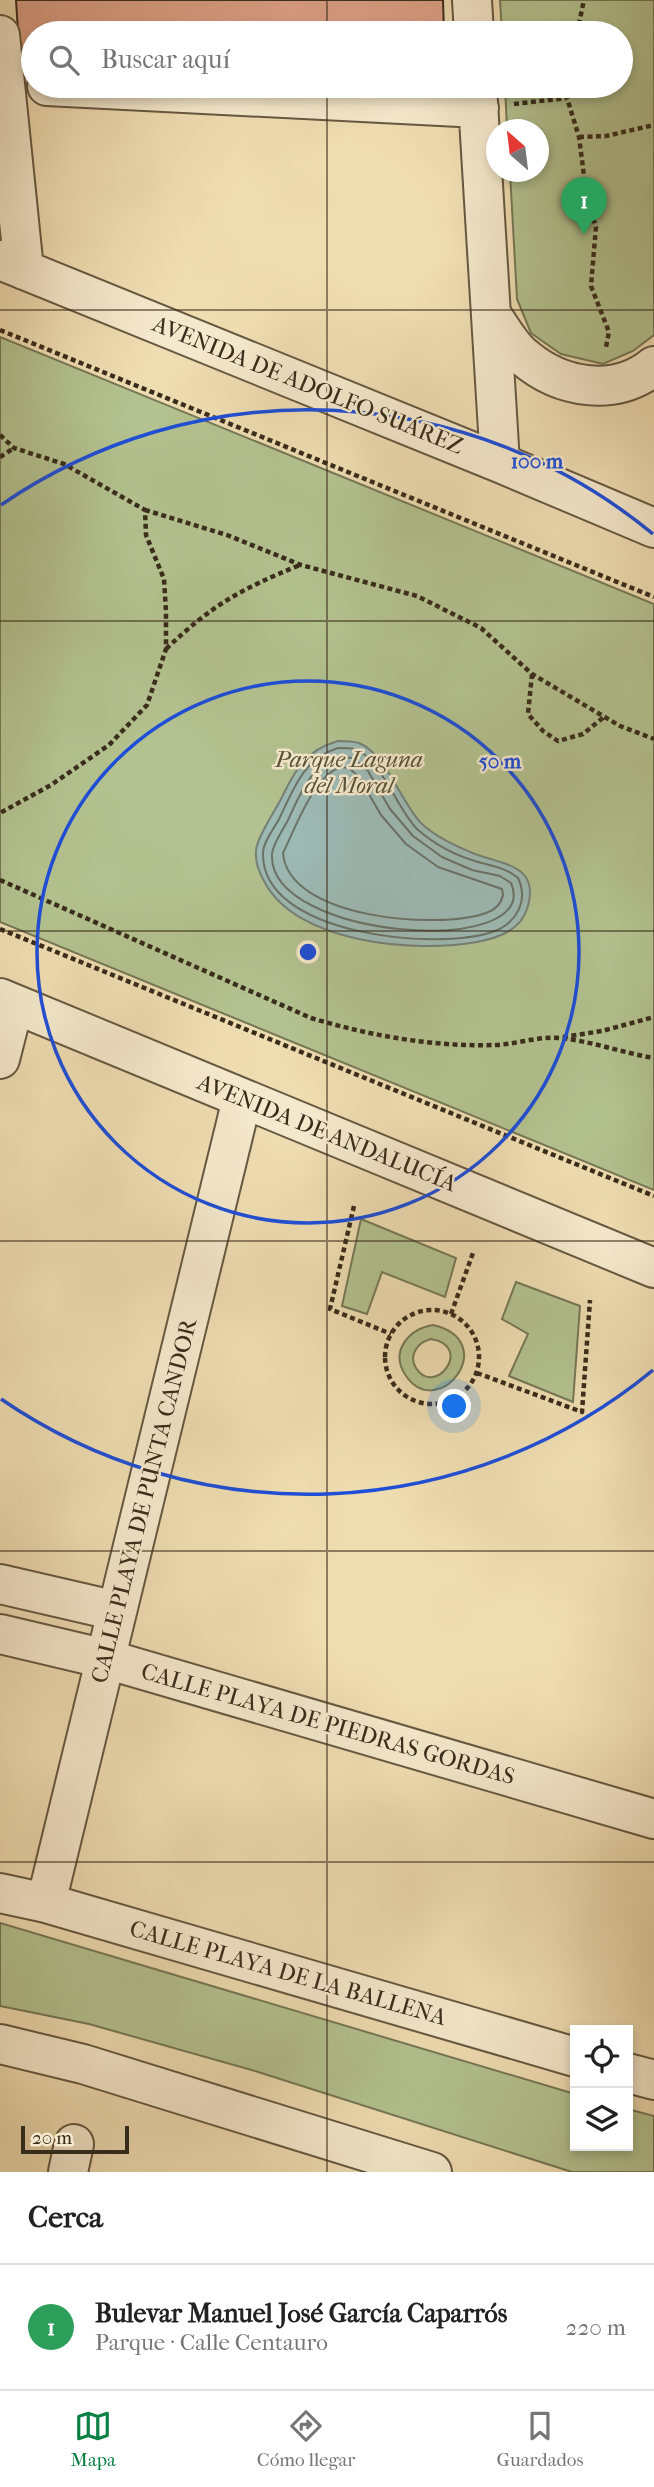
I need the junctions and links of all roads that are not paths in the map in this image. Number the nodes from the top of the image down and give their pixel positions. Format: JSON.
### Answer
{"nodes":[{"id":1,"x":472,"y":0,"type":"edge"},
{"id":2,"x":473,"y":21,"type":"edge"},
{"id":3,"x":0,"y":35,"type":"edge"},
{"id":4,"x":19,"y":84,"type":"edge"},
{"id":5,"x":478,"y":98,"type":"edge"},
{"id":6,"x":12,"y":265,"type":"edge"},
{"id":7,"x":491,"y":314,"type":"junction"},
{"id":8,"x":654,"y":366,"type":"edge"},
{"id":9,"x":500,"y":463,"type":"junction"},
{"id":10,"x":654,"y":528,"type":"edge"},
{"id":11,"x":7,"y":1001,"type":"edge"},
{"id":12,"x":0,"y":1059,"type":"edge"},
{"id":13,"x":242,"y":1099,"type":"junction"},
{"id":14,"x":654,"y":1268,"type":"edge"},
{"id":15,"x":0,"y":1584,"type":"edge"},
{"id":16,"x":117,"y":1611,"type":"junction"},
{"id":17,"x":0,"y":1634,"type":"edge"},
{"id":18,"x":106,"y":1659,"type":"junction"},
{"id":19,"x":654,"y":1819,"type":"edge"},
{"id":20,"x":0,"y":1893,"type":"edge"},
{"id":21,"x":46,"y":1903,"type":"junction"},
{"id":22,"x":0,"y":2044,"type":"edge"},
{"id":23,"x":570,"y":2056,"type":"edge"},
{"id":24,"x":633,"y":2074,"type":"edge"},
{"id":25,"x":654,"y":2080,"type":"edge"},
{"id":26,"x":432,"y":2172,"type":"edge"}],
"edges":[{"from":1,"to":2,"type":"street"},
{"from":3,"to":4,"type":"street"},
{"from":4,"to":6,"type":"street"},
{"from":5,"to":7,"type":"street"},
{"from":6,"to":9,"type":"street","name":"AVENIDA DE ADOLFO SUÁREZ"},
{"from":7,"to":8,"type":"street"},
{"from":7,"to":9,"type":"street"},
{"from":9,"to":10,"type":"street","name":"AVENIDA DE ADOLFO SUÁREZ"},
{"from":11,"to":12,"type":"street"},
{"from":11,"to":13,"type":"street","name":"AVENIDA DE ANDALUCÍA"},
{"from":13,"to":14,"type":"street","name":"AVENIDA DE ANDALUCÍA"},
{"from":13,"to":16,"type":"street","name":"CALLE PLAYA DE PUNTA CANDOR"},
{"from":15,"to":16,"type":"street"},
{"from":16,"to":18,"type":"street","name":"CALLE PLAYA DE PUNTA CANDOR"},
{"from":17,"to":18,"type":"street","name":"CALLE PLAYA DE PIEDRAS GORDAS"},
{"from":18,"to":19,"type":"street","name":"CALLE PLAYA DE PIEDRAS GORDAS"},
{"from":18,"to":21,"type":"street","name":"CALLE PLAYA DE PUNTA CANDOR"},
{"from":20,"to":21,"type":"street","name":"CALLE PLAYA DE LA BALLENA"},
{"from":21,"to":23,"type":"street","name":"CALLE PLAYA DE LA BALLENA"},
{"from":22,"to":26,"type":"street"},
{"from":24,"to":25,"type":"street"}]}
